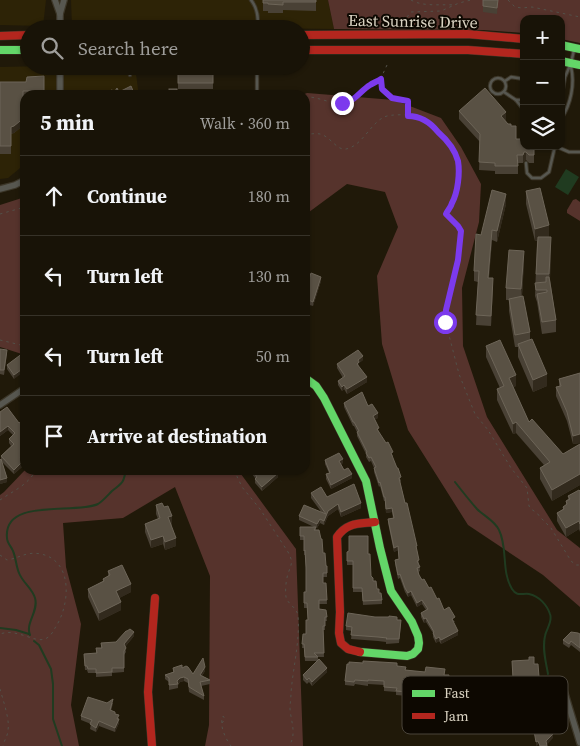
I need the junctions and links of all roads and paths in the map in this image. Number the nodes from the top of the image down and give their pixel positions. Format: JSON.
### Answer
{"nodes":[{"id":1,"x":55,"y":0,"type":"edge"},
{"id":2,"x":64,"y":0,"type":"edge"},
{"id":3,"x":251,"y":0,"type":"edge"},
{"id":4,"x":412,"y":0,"type":"edge"},
{"id":5,"x":458,"y":0,"type":"edge"},
{"id":6,"x":472,"y":0,"type":"edge"},
{"id":7,"x":508,"y":0,"type":"edge"},
{"id":8,"x":459,"y":3,"type":"junction"},
{"id":9,"x":456,"y":5,"type":"junction"},
{"id":10,"x":60,"y":14,"type":"junction"},
{"id":11,"x":407,"y":17,"type":"dead end"},
{"id":12,"x":580,"y":17,"type":"edge"},
{"id":13,"x":60,"y":20,"type":"edge"},
{"id":14,"x":258,"y":20,"type":"edge"},
{"id":15,"x":20,"y":35,"type":"edge"},
{"id":16,"x":310,"y":35,"type":"edge"},
{"id":17,"x":0,"y":36,"type":"edge"},
{"id":18,"x":520,"y":39,"type":"edge"},
{"id":19,"x":577,"y":48,"type":"edge"},
{"id":20,"x":0,"y":50,"type":"edge"},
{"id":21,"x":20,"y":50,"type":"edge"},
{"id":22,"x":310,"y":50,"type":"edge"},
{"id":23,"x":520,"y":54,"type":"edge"},
{"id":24,"x":565,"y":62,"type":"edge"},
{"id":25,"x":571,"y":63,"type":"junction"},
{"id":26,"x":388,"y":65,"type":"dead end"},
{"id":27,"x":580,"y":65,"type":"edge"},
{"id":28,"x":60,"y":75,"type":"edge"},
{"id":29,"x":257,"y":75,"type":"edge"},
{"id":30,"x":565,"y":76,"type":"edge"},
{"id":31,"x":381,"y":79,"type":"junction"},
{"id":32,"x":520,"y":79,"type":"edge"},
{"id":33,"x":504,"y":81,"type":"junction"},
{"id":34,"x":60,"y":90,"type":"edge"},
{"id":35,"x":257,"y":90,"type":"edge"},
{"id":36,"x":504,"y":92,"type":"junction"},
{"id":37,"x":310,"y":97,"type":"edge"},
{"id":38,"x":516,"y":100,"type":"junction"},
{"id":39,"x":520,"y":100,"type":"edge"},
{"id":40,"x":520,"y":105,"type":"edge"},
{"id":41,"x":565,"y":113,"type":"edge"},
{"id":42,"x":408,"y":116,"type":"junction"},
{"id":43,"x":310,"y":135,"type":"edge"},
{"id":44,"x":554,"y":150,"type":"edge"},
{"id":45,"x":564,"y":150,"type":"edge"},
{"id":46,"x":580,"y":152,"type":"edge"},
{"id":47,"x":526,"y":163,"type":"dead end"},
{"id":48,"x":20,"y":182,"type":"edge"},
{"id":49,"x":0,"y":189,"type":"edge"},
{"id":50,"x":20,"y":208,"type":"edge"},
{"id":51,"x":0,"y":214,"type":"edge"},
{"id":52,"x":0,"y":340,"type":"edge"},
{"id":53,"x":20,"y":345,"type":"edge"},
{"id":54,"x":310,"y":382,"type":"edge"},
{"id":55,"x":20,"y":391,"type":"edge"},
{"id":56,"x":0,"y":405,"type":"edge"},
{"id":57,"x":33,"y":475,"type":"edge"},
{"id":58,"x":236,"y":475,"type":"edge"},
{"id":59,"x":0,"y":500,"type":"edge"},
{"id":60,"x":375,"y":522,"type":"junction"},
{"id":61,"x":0,"y":555,"type":"edge"},
{"id":62,"x":580,"y":565,"type":"edge"},
{"id":63,"x":155,"y":598,"type":"dead end"},
{"id":64,"x":0,"y":634,"type":"edge"},
{"id":65,"x":0,"y":689,"type":"edge"},
{"id":66,"x":568,"y":703,"type":"edge"},
{"id":67,"x":222,"y":723,"type":"dead end"},
{"id":68,"x":580,"y":742,"type":"edge"},
{"id":69,"x":3,"y":746,"type":"edge"},
{"id":70,"x":152,"y":746,"type":"edge"},
{"id":71,"x":231,"y":746,"type":"edge"},
{"id":72,"x":289,"y":746,"type":"edge"}],
"edges":[{"from":1,"to":10,"type":"street"},
{"from":2,"to":10,"type":"street"},
{"from":3,"to":14,"type":"lane"},
{"from":4,"to":9,"type":"path"},
{"from":5,"to":8,"type":"path"},
{"from":6,"to":8,"type":"path"},
{"from":7,"to":12,"type":"path"},
{"from":8,"to":9,"type":"path"},
{"from":9,"to":11,"type":"path"},
{"from":10,"to":13,"type":"street"},
{"from":15,"to":17,"type":"street"},
{"from":16,"to":18,"type":"street","name":"East Sunrise Drive"},
{"from":19,"to":25,"type":"lane"},
{"from":20,"to":21,"type":"street"},
{"from":22,"to":23,"type":"street","name":"East Sunrise Drive"},
{"from":24,"to":25,"type":"street"},
{"from":25,"to":27,"type":"street"},
{"from":25,"to":30,"type":"lane"},
{"from":25,"to":41,"type":"lane"},
{"from":26,"to":31,"type":"path"},
{"from":28,"to":34,"type":"street"},
{"from":29,"to":35,"type":"lane"},
{"from":31,"to":37,"type":"path"},
{"from":31,"to":42,"type":"path"},
{"from":32,"to":33,"type":"lane"},
{"from":33,"to":36,"type":"lane"},
{"from":33,"to":36,"type":"lane"},
{"from":36,"to":38,"type":"lane"},
{"from":38,"to":39,"type":"lane"},
{"from":38,"to":40,"type":"lane"},
{"from":42,"to":43,"type":"path"},
{"from":42,"to":62,"type":"path"},
{"from":44,"to":47,"type":"lane"},
{"from":45,"to":46,"type":"lane"},
{"from":48,"to":49,"type":"street"},
{"from":50,"to":51,"type":"path"},
{"from":52,"to":53,"type":"path"},
{"from":54,"to":60,"type":"street"},
{"from":55,"to":56,"type":"street"},
{"from":57,"to":59,"type":"path"},
{"from":58,"to":72,"type":"path"},
{"from":60,"to":60,"type":"street"},
{"from":61,"to":64,"type":"path"},
{"from":63,"to":70,"type":"street"},
{"from":65,"to":69,"type":"path"},
{"from":66,"to":68,"type":"street"},
{"from":67,"to":71,"type":"path"}]}
